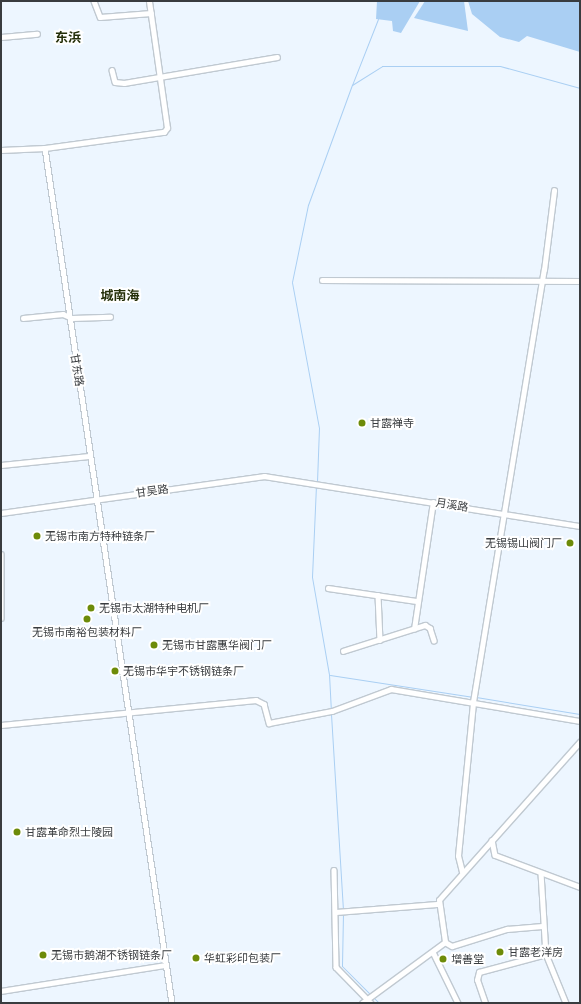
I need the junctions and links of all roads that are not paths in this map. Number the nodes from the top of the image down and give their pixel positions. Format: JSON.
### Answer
{"nodes":[{"id":1,"x":94,"y":1,"type":"edge"},
{"id":2,"x":149,"y":1,"type":"edge"},
{"id":3,"x":151,"y":12,"type":"junction"},
{"id":4,"x":37,"y":34,"type":"dead end"},
{"id":5,"x":1,"y":37,"type":"edge"},
{"id":6,"x":277,"y":56,"type":"dead end"},
{"id":7,"x":112,"y":70,"type":"dead end"},
{"id":8,"x":161,"y":78,"type":"junction"},
{"id":9,"x":44,"y":148,"type":"junction"},
{"id":10,"x":1,"y":150,"type":"edge"},
{"id":11,"x":554,"y":191,"type":"dead end"},
{"id":12,"x":322,"y":280,"type":"dead end"},
{"id":13,"x":580,"y":281,"type":"edge"},
{"id":14,"x":542,"y":282,"type":"junction"},
{"id":15,"x":68,"y":316,"type":"junction"},
{"id":16,"x":110,"y":316,"type":"dead end"},
{"id":17,"x":23,"y":318,"type":"dead end"},
{"id":18,"x":89,"y":456,"type":"junction"},
{"id":19,"x":1,"y":465,"type":"edge"},
{"id":20,"x":323,"y":487,"type":"joint"},
{"id":21,"x":97,"y":499,"type":"junction"},
{"id":22,"x":433,"y":502,"type":"junction"},
{"id":23,"x":1,"y":513,"type":"edge"},
{"id":24,"x":504,"y":514,"type":"junction"},
{"id":25,"x":580,"y":526,"type":"edge"},
{"id":26,"x":1,"y":554,"type":"edge"},
{"id":27,"x":328,"y":588,"type":"dead end"},
{"id":28,"x":378,"y":596,"type":"junction"},
{"id":29,"x":416,"y":601,"type":"junction"},
{"id":30,"x":1,"y":618,"type":"edge"},
{"id":31,"x":414,"y":629,"type":"junction"},
{"id":32,"x":380,"y":640,"type":"junction"},
{"id":33,"x":434,"y":640,"type":"dead end"},
{"id":34,"x":343,"y":651,"type":"dead end"},
{"id":35,"x":473,"y":699,"type":"junction"},
{"id":36,"x":129,"y":713,"type":"junction"},
{"id":37,"x":580,"y":721,"type":"edge"},
{"id":38,"x":1,"y":725,"type":"edge"},
{"id":39,"x":580,"y":742,"type":"edge"},
{"id":40,"x":492,"y":840,"type":"junction"},
{"id":41,"x":334,"y":870,"type":"dead end"},
{"id":42,"x":462,"y":872,"type":"junction"},
{"id":43,"x":541,"y":872,"type":"junction"},
{"id":44,"x":580,"y":887,"type":"edge"},
{"id":45,"x":437,"y":904,"type":"junction"},
{"id":46,"x":341,"y":911,"type":"junction"},
{"id":47,"x":542,"y":926,"type":"junction"},
{"id":48,"x":445,"y":942,"type":"junction"},
{"id":49,"x":433,"y":952,"type":"junction"},
{"id":50,"x":546,"y":954,"type":"junction"},
{"id":51,"x":165,"y":965,"type":"junction"},
{"id":52,"x":1,"y":991,"type":"edge"},
{"id":53,"x":370,"y":996,"type":"junction"},
{"id":54,"x":172,"y":1003,"type":"edge"},
{"id":55,"x":362,"y":1003,"type":"edge"},
{"id":56,"x":371,"y":1003,"type":"edge"},
{"id":57,"x":458,"y":1003,"type":"edge"},
{"id":58,"x":485,"y":1003,"type":"edge"},
{"id":59,"x":566,"y":1003,"type":"edge"}],
"edges":[{"from":1,"to":3,"type":"street"},
{"from":2,"to":3,"type":"street"},
{"from":3,"to":8,"type":"street"},
{"from":4,"to":5,"type":"street"},
{"from":6,"to":8,"type":"street"},
{"from":7,"to":8,"type":"street"},
{"from":8,"to":9,"type":"street"},
{"from":9,"to":10,"type":"street"},
{"from":9,"to":15,"type":"street","name":"甘东路"},
{"from":11,"to":14,"type":"street"},
{"from":12,"to":14,"type":"street"},
{"from":13,"to":14,"type":"street"},
{"from":14,"to":24,"type":"street"},
{"from":15,"to":16,"type":"street"},
{"from":15,"to":17,"type":"street"},
{"from":15,"to":18,"type":"street","name":"甘东路"},
{"from":18,"to":19,"type":"street"},
{"from":18,"to":21,"type":"street","name":"甘东路"},
{"from":20,"to":21,"type":"street","name":"甘吴路"},
{"from":20,"to":22,"type":"street","name":"月溪路"},
{"from":21,"to":23,"type":"street","name":"甘吴路"},
{"from":21,"to":36,"type":"street","name":"甘东路"},
{"from":22,"to":24,"type":"street","name":"月溪路"},
{"from":22,"to":29,"type":"street"},
{"from":24,"to":25,"type":"street","name":"月溪路"},
{"from":24,"to":35,"type":"street"},
{"from":26,"to":30,"type":"street"},
{"from":27,"to":28,"type":"street"},
{"from":28,"to":29,"type":"street"},
{"from":28,"to":32,"type":"street"},
{"from":29,"to":31,"type":"street"},
{"from":31,"to":32,"type":"street"},
{"from":31,"to":33,"type":"street"},
{"from":32,"to":34,"type":"street"},
{"from":35,"to":36,"type":"street"},
{"from":35,"to":37,"type":"street"},
{"from":35,"to":42,"type":"street"},
{"from":36,"to":38,"type":"street"},
{"from":36,"to":51,"type":"street","name":"甘东路"},
{"from":39,"to":40,"type":"street"},
{"from":40,"to":42,"type":"street"},
{"from":40,"to":43,"type":"street"},
{"from":41,"to":46,"type":"street"},
{"from":42,"to":45,"type":"street"},
{"from":43,"to":44,"type":"street"},
{"from":43,"to":47,"type":"street"},
{"from":45,"to":46,"type":"street"},
{"from":45,"to":48,"type":"street"},
{"from":46,"to":53,"type":"street"},
{"from":47,"to":48,"type":"street"},
{"from":47,"to":50,"type":"street"},
{"from":48,"to":49,"type":"street"},
{"from":49,"to":53,"type":"street"},
{"from":49,"to":57,"type":"street"},
{"from":50,"to":58,"type":"street"},
{"from":50,"to":59,"type":"street"},
{"from":51,"to":52,"type":"street"},
{"from":51,"to":54,"type":"street","name":"甘东路"},
{"from":53,"to":55,"type":"street"},
{"from":53,"to":56,"type":"street"}]}
